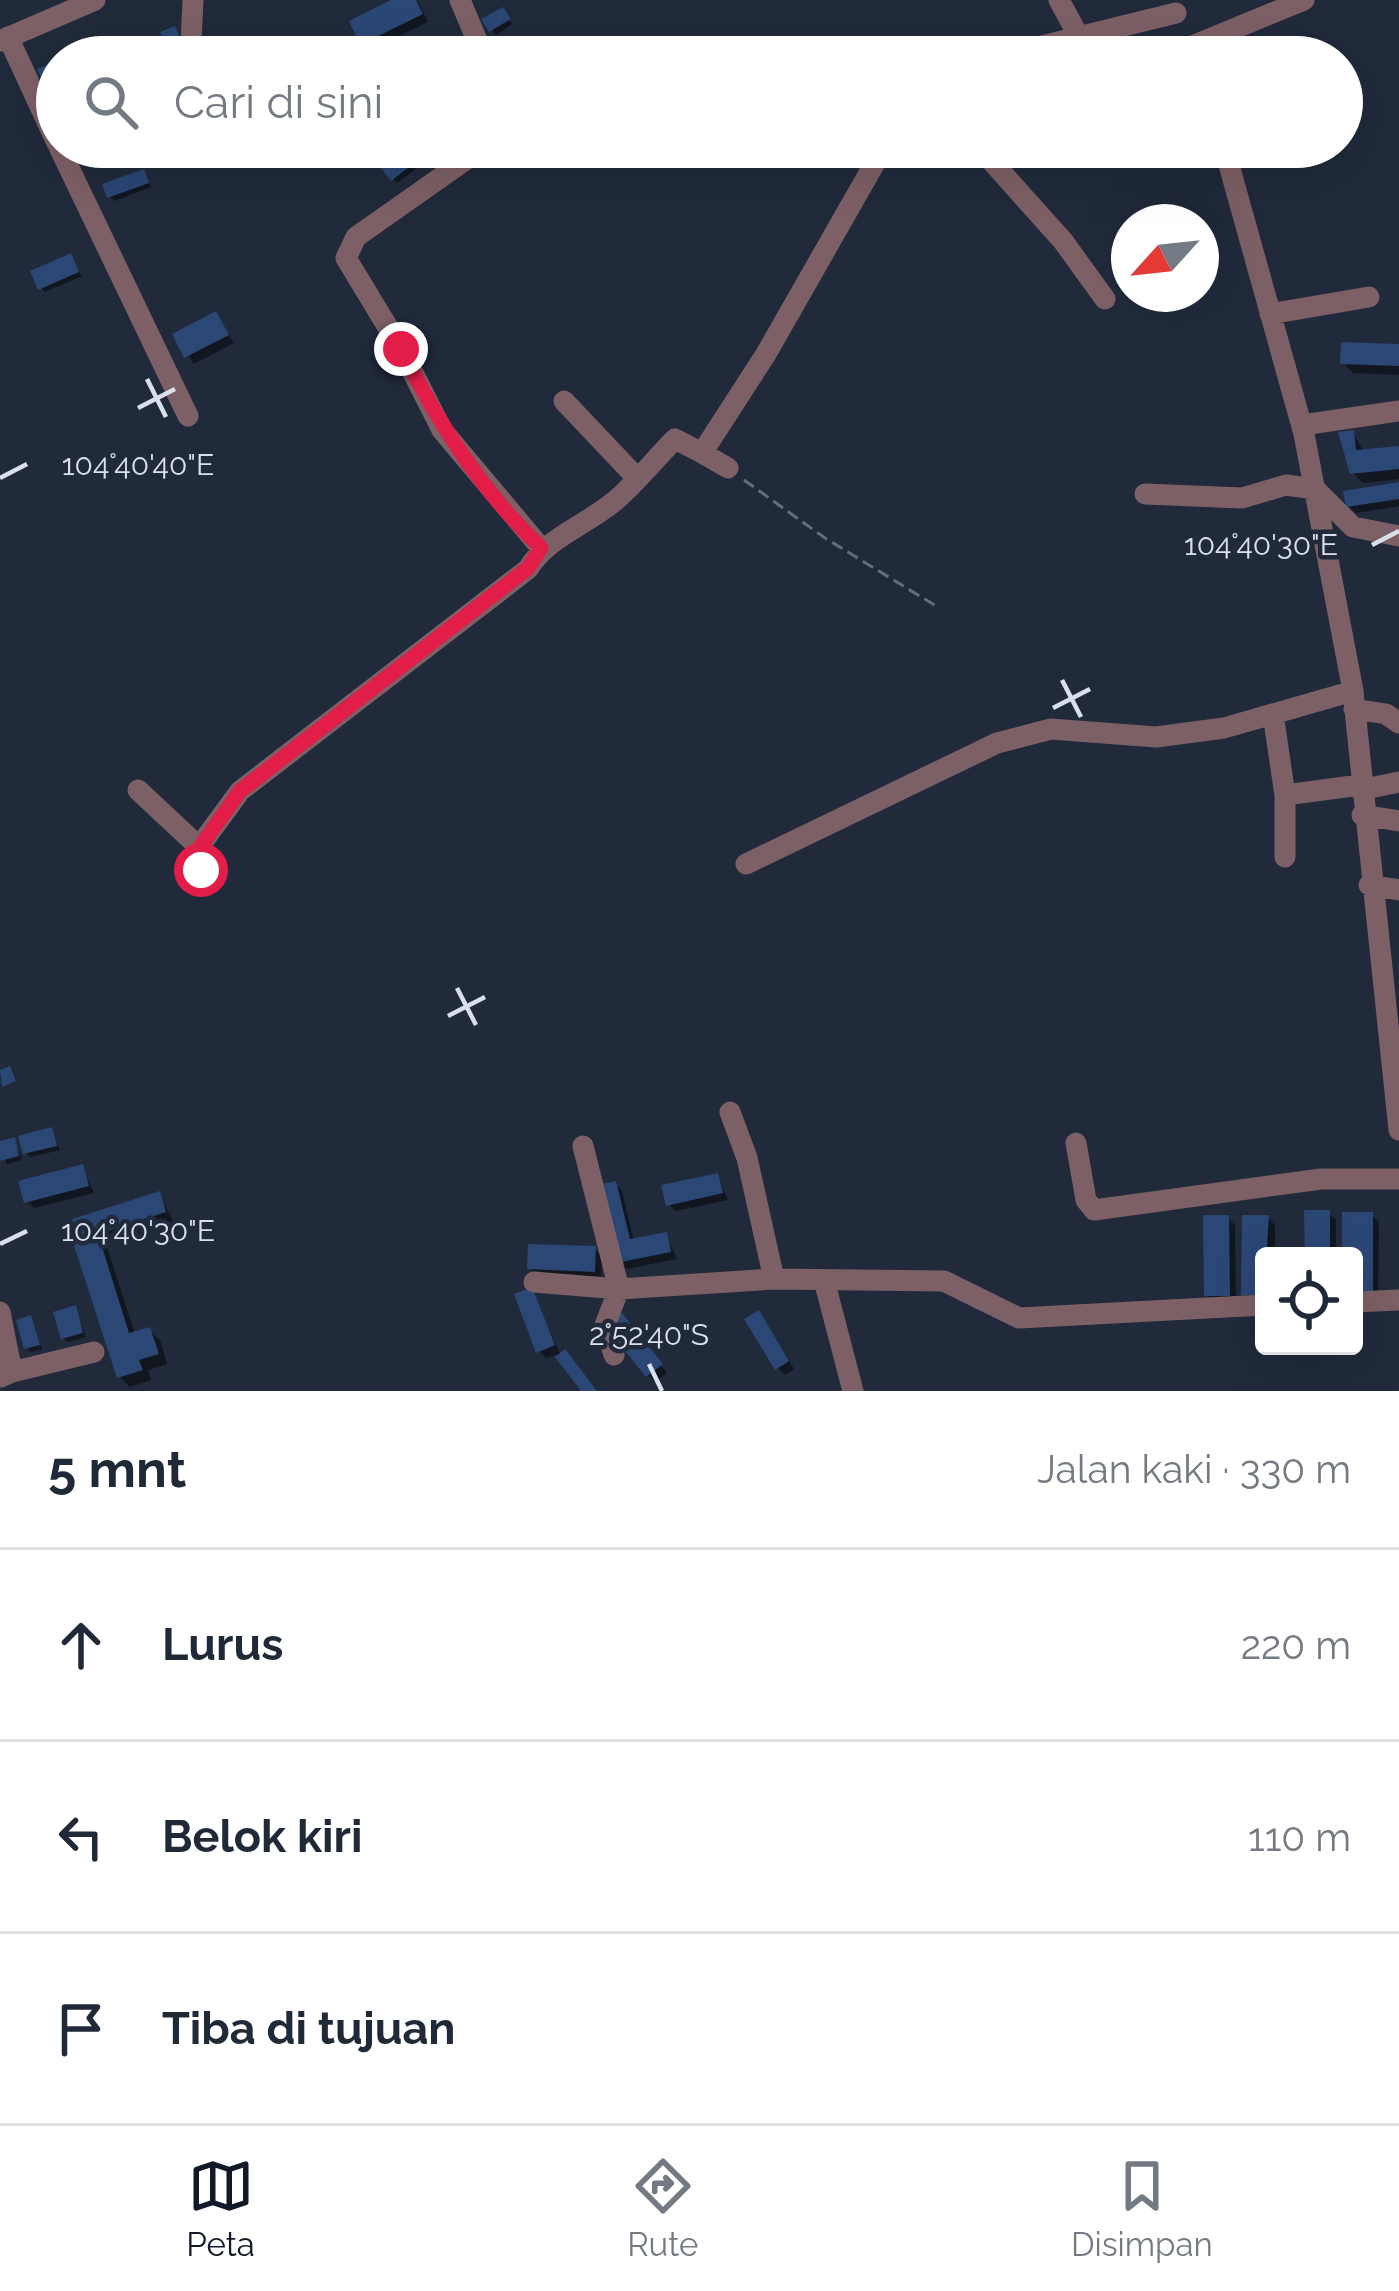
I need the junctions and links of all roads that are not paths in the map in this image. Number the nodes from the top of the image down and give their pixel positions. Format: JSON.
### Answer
{"nodes":[{"id":1,"x":95,"y":0,"type":"edge"},
{"id":2,"x":193,"y":0,"type":"edge"},
{"id":3,"x":460,"y":0,"type":"edge"},
{"id":4,"x":1059,"y":0,"type":"edge"},
{"id":5,"x":1304,"y":0,"type":"edge"},
{"id":6,"x":1174,"y":7,"type":"edge"},
{"id":7,"x":191,"y":36,"type":"edge"},
{"id":8,"x":475,"y":36,"type":"edge"},
{"id":9,"x":1078,"y":36,"type":"edge"},
{"id":10,"x":1082,"y":36,"type":"edge"},
{"id":11,"x":1186,"y":36,"type":"edge"},
{"id":12,"x":1226,"y":36,"type":"edge"},
{"id":13,"x":4,"y":39,"type":"edge"},
{"id":14,"x":36,"y":102,"type":"edge"},
{"id":15,"x":69,"y":168,"type":"edge"},
{"id":16,"x":454,"y":168,"type":"edge"},
{"id":17,"x":872,"y":168,"type":"edge"},
{"id":18,"x":998,"y":168,"type":"edge"},
{"id":19,"x":1230,"y":168,"type":"edge"},
{"id":20,"x":1369,"y":297,"type":"dead end"},
{"id":21,"x":1105,"y":299,"type":"dead end"},
{"id":22,"x":1270,"y":314,"type":"junction"},
{"id":23,"x":564,"y":401,"type":"dead end"},
{"id":24,"x":1399,"y":411,"type":"edge"},
{"id":25,"x":188,"y":416,"type":"dead end"},
{"id":26,"x":1302,"y":425,"type":"junction"},
{"id":27,"x":702,"y":453,"type":"junction"},
{"id":28,"x":728,"y":468,"type":"road end"},
{"id":29,"x":636,"y":477,"type":"junction"},
{"id":30,"x":1315,"y":489,"type":"junction"},
{"id":31,"x":1145,"y":494,"type":"dead end"},
{"id":32,"x":1399,"y":536,"type":"edge"},
{"id":33,"x":541,"y":548,"type":"junction"},
{"id":34,"x":1354,"y":700,"type":"junction"},
{"id":35,"x":1273,"y":714,"type":"junction"},
{"id":36,"x":1399,"y":723,"type":"edge"},
{"id":37,"x":1399,"y":782,"type":"edge"},
{"id":38,"x":1360,"y":788,"type":"junction"},
{"id":39,"x":138,"y":790,"type":"dead end"},
{"id":40,"x":1285,"y":795,"type":"junction"},
{"id":41,"x":1363,"y":815,"type":"junction"},
{"id":42,"x":1399,"y":821,"type":"edge"},
{"id":43,"x":1285,"y":856,"type":"dead end"},
{"id":44,"x":746,"y":864,"type":"dead end"},
{"id":45,"x":1370,"y":885,"type":"junction"},
{"id":46,"x":1399,"y":890,"type":"edge"},
{"id":47,"x":1388,"y":954,"type":"edge"},
{"id":48,"x":1395,"y":1083,"type":"edge"},
{"id":49,"x":730,"y":1112,"type":"dead end"},
{"id":50,"x":1399,"y":1130,"type":"edge"},
{"id":51,"x":1076,"y":1142,"type":"dead end"},
{"id":52,"x":583,"y":1146,"type":"dead end"},
{"id":53,"x":1399,"y":1179,"type":"edge"},
{"id":54,"x":775,"y":1279,"type":"junction"},
{"id":55,"x":824,"y":1280,"type":"junction"},
{"id":56,"x":534,"y":1282,"type":"dead end"},
{"id":57,"x":619,"y":1289,"type":"junction"},
{"id":58,"x":1399,"y":1300,"type":"edge"},
{"id":59,"x":1363,"y":1302,"type":"edge"},
{"id":60,"x":1255,"y":1305,"type":"edge"},
{"id":61,"x":0,"y":1312,"type":"edge"},
{"id":62,"x":94,"y":1352,"type":"dead end"},
{"id":63,"x":614,"y":1355,"type":"dead end"},
{"id":64,"x":6,"y":1375,"type":"edge"},
{"id":65,"x":854,"y":1391,"type":"edge"}],
"edges":[{"from":1,"to":13,"type":"street"},
{"from":2,"to":7,"type":"street"},
{"from":3,"to":8,"type":"street"},
{"from":4,"to":9,"type":"street"},
{"from":5,"to":12,"type":"street"},
{"from":6,"to":10,"type":"street"},
{"from":6,"to":11,"type":"street"},
{"from":13,"to":14,"type":"street"},
{"from":15,"to":25,"type":"street"},
{"from":16,"to":33,"type":"street"},
{"from":17,"to":27,"type":"street"},
{"from":18,"to":21,"type":"street"},
{"from":19,"to":22,"type":"street"},
{"from":20,"to":22,"type":"street"},
{"from":22,"to":26,"type":"street"},
{"from":23,"to":29,"type":"street"},
{"from":24,"to":26,"type":"street"},
{"from":26,"to":30,"type":"street"},
{"from":27,"to":28,"type":"street"},
{"from":27,"to":29,"type":"street"},
{"from":29,"to":33,"type":"street"},
{"from":30,"to":31,"type":"street"},
{"from":30,"to":32,"type":"street"},
{"from":30,"to":34,"type":"street"},
{"from":33,"to":39,"type":"street"},
{"from":34,"to":35,"type":"street"},
{"from":34,"to":36,"type":"street"},
{"from":34,"to":38,"type":"street"},
{"from":35,"to":40,"type":"street"},
{"from":35,"to":44,"type":"street"},
{"from":37,"to":38,"type":"street"},
{"from":38,"to":40,"type":"street"},
{"from":38,"to":41,"type":"street"},
{"from":40,"to":43,"type":"street"},
{"from":41,"to":42,"type":"street"},
{"from":41,"to":45,"type":"street"},
{"from":45,"to":46,"type":"street"},
{"from":45,"to":47,"type":"street"},
{"from":47,"to":48,"type":"street"},
{"from":48,"to":50,"type":"street"},
{"from":49,"to":54,"type":"street"},
{"from":51,"to":53,"type":"street"},
{"from":52,"to":57,"type":"street"},
{"from":54,"to":55,"type":"street"},
{"from":54,"to":57,"type":"street"},
{"from":55,"to":60,"type":"street"},
{"from":55,"to":65,"type":"street"},
{"from":56,"to":57,"type":"street"},
{"from":57,"to":63,"type":"street"},
{"from":58,"to":59,"type":"street"},
{"from":61,"to":64,"type":"street"},
{"from":62,"to":64,"type":"street"}]}
